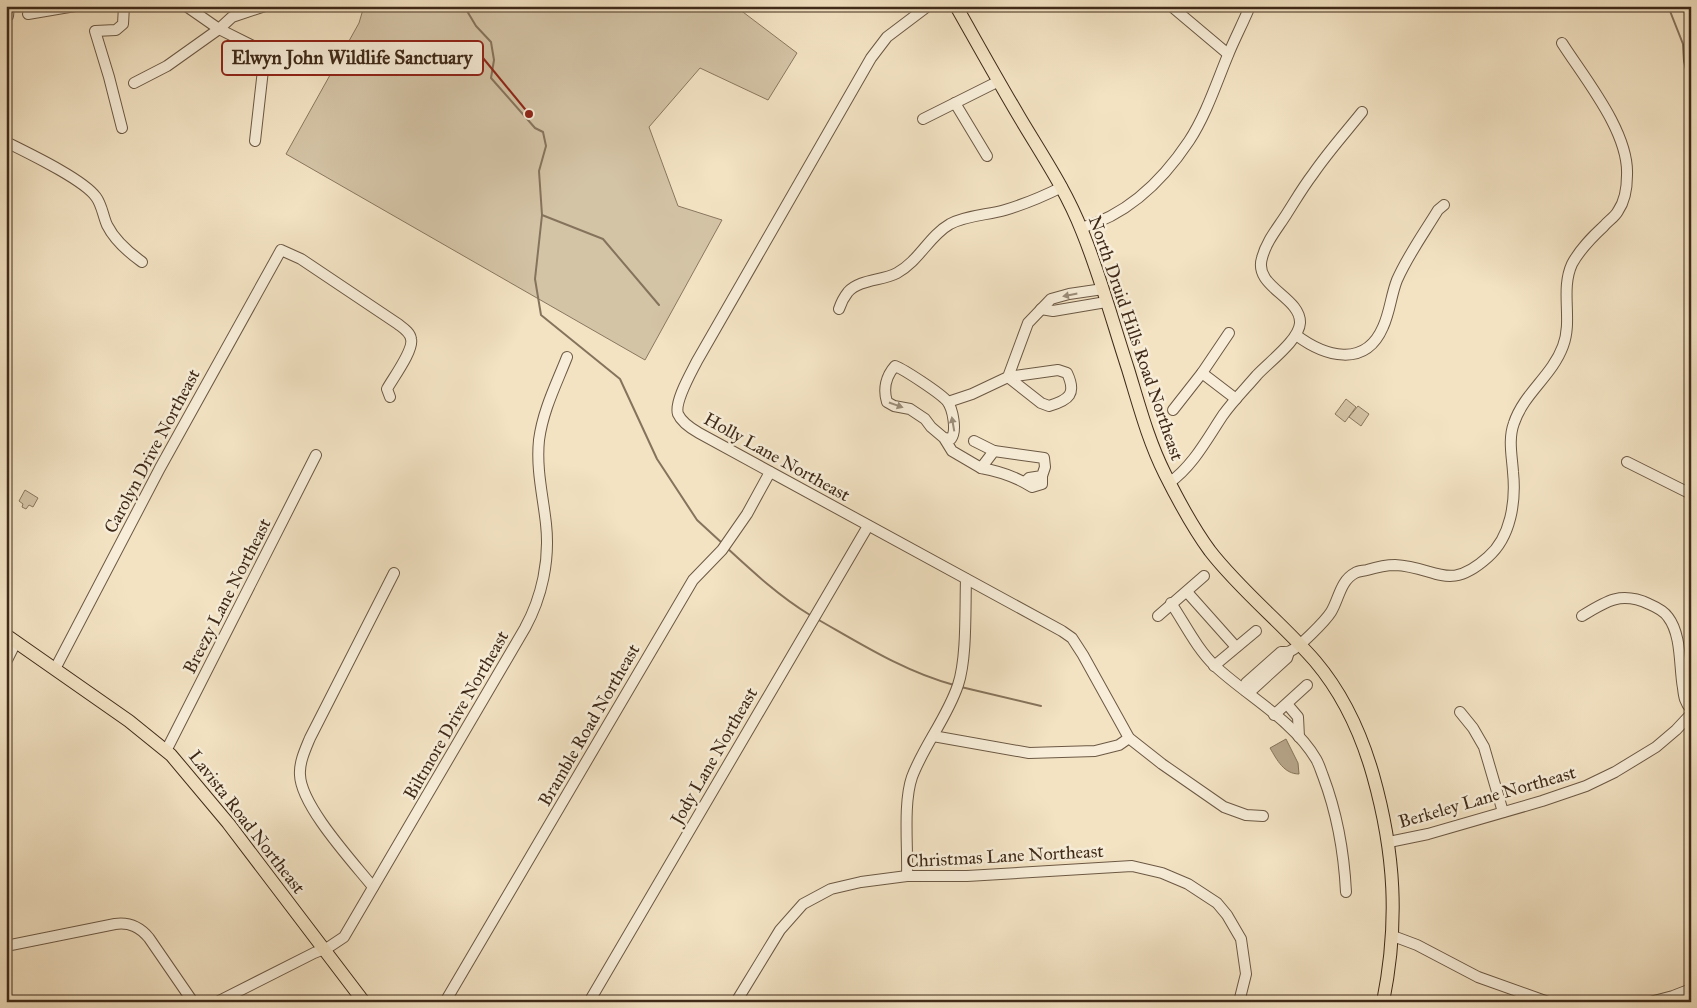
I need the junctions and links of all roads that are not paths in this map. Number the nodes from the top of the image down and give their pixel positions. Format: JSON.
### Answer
{"nodes":[{"id":1,"x":76,"y":6,"type":"edge"},
{"id":2,"x":124,"y":6,"type":"edge"},
{"id":3,"x":186,"y":6,"type":"edge"},
{"id":4,"x":265,"y":6,"type":"edge"},
{"id":5,"x":928,"y":6,"type":"edge"},
{"id":6,"x":956,"y":6,"type":"edge"},
{"id":7,"x":1171,"y":6,"type":"edge"},
{"id":8,"x":1250,"y":6,"type":"edge"},
{"id":9,"x":28,"y":14,"type":"dead end"},
{"id":10,"x":220,"y":29,"type":"junction"},
{"id":11,"x":1562,"y":43,"type":"dead end"},
{"id":12,"x":1228,"y":54,"type":"junction"},
{"id":13,"x":999,"y":81,"type":"junction"},
{"id":14,"x":134,"y":83,"type":"dead end"},
{"id":15,"x":955,"y":103,"type":"junction"},
{"id":16,"x":1362,"y":112,"type":"dead end"},
{"id":17,"x":923,"y":119,"type":"dead end"},
{"id":18,"x":122,"y":128,"type":"dead end"},
{"id":19,"x":255,"y":141,"type":"dead end"},
{"id":20,"x":6,"y":142,"type":"edge"},
{"id":21,"x":987,"y":156,"type":"dead end"},
{"id":22,"x":1062,"y":187,"type":"junction"},
{"id":23,"x":1444,"y":205,"type":"dead end"},
{"id":24,"x":1081,"y":228,"type":"junction"},
{"id":25,"x":142,"y":262,"type":"dead end"},
{"id":26,"x":1103,"y":289,"type":"junction"},
{"id":27,"x":1106,"y":302,"type":"junction"},
{"id":28,"x":838,"y":308,"type":"dead end"},
{"id":29,"x":1041,"y":309,"type":"junction"},
{"id":30,"x":1229,"y":333,"type":"dead end"},
{"id":31,"x":1296,"y":335,"type":"junction"},
{"id":32,"x":567,"y":357,"type":"dead end"},
{"id":33,"x":1202,"y":373,"type":"junction"},
{"id":34,"x":1008,"y":377,"type":"junction"},
{"id":35,"x":390,"y":397,"type":"dead end"},
{"id":36,"x":1236,"y":399,"type":"junction"},
{"id":37,"x":948,"y":402,"type":"junction"},
{"id":38,"x":1173,"y":410,"type":"dead end"},
{"id":39,"x":944,"y":438,"type":"junction"},
{"id":40,"x":974,"y":440,"type":"dead end"},
{"id":41,"x":994,"y":451,"type":"junction"},
{"id":42,"x":316,"y":455,"type":"dead end"},
{"id":43,"x":1627,"y":462,"type":"dead end"},
{"id":44,"x":981,"y":468,"type":"junction"},
{"id":45,"x":770,"y":472,"type":"junction"},
{"id":46,"x":1169,"y":482,"type":"junction"},
{"id":47,"x":1691,"y":494,"type":"edge"},
{"id":48,"x":868,"y":526,"type":"junction"},
{"id":49,"x":394,"y":573,"type":"dead end"},
{"id":50,"x":1204,"y":576,"type":"dead end"},
{"id":51,"x":966,"y":580,"type":"junction"},
{"id":52,"x":1187,"y":592,"type":"junction"},
{"id":53,"x":1171,"y":604,"type":"junction"},
{"id":54,"x":1158,"y":616,"type":"dead end"},
{"id":55,"x":1582,"y":616,"type":"dead end"},
{"id":56,"x":1256,"y":631,"type":"dead end"},
{"id":57,"x":11,"y":638,"type":"edge"},
{"id":58,"x":1300,"y":645,"type":"junction"},
{"id":59,"x":1236,"y":647,"type":"junction"},
{"id":60,"x":6,"y":662,"type":"edge"},
{"id":61,"x":1214,"y":666,"type":"junction"},
{"id":62,"x":55,"y":669,"type":"junction"},
{"id":63,"x":1307,"y":685,"type":"dead end"},
{"id":64,"x":1246,"y":691,"type":"junction"},
{"id":65,"x":1287,"y":704,"type":"junction"},
{"id":66,"x":1691,"y":709,"type":"edge"},
{"id":67,"x":1460,"y":712,"type":"dead end"},
{"id":68,"x":1691,"y":714,"type":"edge"},
{"id":69,"x":1274,"y":715,"type":"junction"},
{"id":70,"x":933,"y":736,"type":"junction"},
{"id":71,"x":1299,"y":737,"type":"junction"},
{"id":72,"x":1129,"y":738,"type":"junction"},
{"id":73,"x":166,"y":751,"type":"junction"},
{"id":74,"x":1503,"y":812,"type":"junction"},
{"id":75,"x":1263,"y":816,"type":"dead end"},
{"id":76,"x":1388,"y":842,"type":"junction"},
{"id":77,"x":907,"y":876,"type":"junction"},
{"id":78,"x":373,"y":887,"type":"junction"},
{"id":79,"x":1346,"y":892,"type":"dead end"},
{"id":80,"x":1393,"y":936,"type":"junction"},
{"id":81,"x":6,"y":946,"type":"edge"},
{"id":82,"x":324,"y":950,"type":"junction"},
{"id":83,"x":1691,"y":989,"type":"edge"},
{"id":84,"x":193,"y":1002,"type":"edge"},
{"id":85,"x":217,"y":1002,"type":"edge"},
{"id":86,"x":364,"y":1002,"type":"edge"},
{"id":87,"x":445,"y":1002,"type":"edge"},
{"id":88,"x":589,"y":1002,"type":"edge"},
{"id":89,"x":736,"y":1002,"type":"edge"},
{"id":90,"x":1239,"y":1002,"type":"edge"},
{"id":91,"x":1383,"y":1002,"type":"edge"},
{"id":92,"x":1548,"y":1002,"type":"edge"},
{"id":93,"x":1650,"y":1002,"type":"edge"}],
"edges":[{"from":1,"to":9,"type":"street"},
{"from":2,"to":18,"type":"street"},
{"from":3,"to":10,"type":"street"},
{"from":4,"to":10,"type":"street"},
{"from":5,"to":45,"type":"street","name":"Holly Lane Northeast"},
{"from":6,"to":13,"type":"main road","name":"North Druid Hills Road Northeast"},
{"from":7,"to":12,"type":"street"},
{"from":8,"to":12,"type":"street"},
{"from":10,"to":14,"type":"street"},
{"from":10,"to":19,"type":"street"},
{"from":11,"to":58,"type":"street"},
{"from":12,"to":24,"type":"street"},
{"from":13,"to":15,"type":"street"},
{"from":13,"to":22,"type":"main road","name":"North Druid Hills Road Northeast"},
{"from":15,"to":17,"type":"street"},
{"from":15,"to":21,"type":"street"},
{"from":16,"to":31,"type":"street"},
{"from":20,"to":25,"type":"street"},
{"from":22,"to":24,"type":"main road","name":"North Druid Hills Road Northeast"},
{"from":22,"to":28,"type":"street"},
{"from":23,"to":31,"type":"street"},
{"from":24,"to":26,"type":"main road","name":"North Druid Hills Road Northeast"},
{"from":26,"to":27,"type":"main road","name":"North Druid Hills Road Northeast"},
{"from":26,"to":29,"type":"street","one_way":true},
{"from":27,"to":29,"type":"street"},
{"from":27,"to":46,"type":"main road","name":"North Druid Hills Road Northeast"},
{"from":29,"to":34,"type":"street"},
{"from":30,"to":33,"type":"street"},
{"from":31,"to":36,"type":"street"},
{"from":32,"to":78,"type":"street","name":"Biltmore Drive Northeast"},
{"from":33,"to":36,"type":"street"},
{"from":33,"to":38,"type":"street"},
{"from":34,"to":34,"type":"street"},
{"from":34,"to":37,"type":"street"},
{"from":35,"to":62,"type":"street","name":"Carolyn Drive Northeast"},
{"from":36,"to":46,"type":"street"},
{"from":39,"to":37,"type":"street","one_way":true},
{"from":37,"to":39,"type":"street","one_way":true},
{"from":39,"to":44,"type":"street"},
{"from":40,"to":41,"type":"street"},
{"from":41,"to":44,"type":"street"},
{"from":41,"to":44,"type":"street"},
{"from":42,"to":73,"type":"street","name":"Breezy Lane Northeast"},
{"from":43,"to":47,"type":"street"},
{"from":45,"to":48,"type":"street","name":"Holly Lane Northeast"},
{"from":45,"to":87,"type":"street","name":"Bramble Road Northeast"},
{"from":46,"to":58,"type":"main road","name":"North Druid Hills Road Northeast"},
{"from":48,"to":51,"type":"street","name":"Holly Lane Northeast"},
{"from":48,"to":88,"type":"street","name":"Jody Lane Northeast"},
{"from":49,"to":78,"type":"street"},
{"from":50,"to":52,"type":"street"},
{"from":51,"to":70,"type":"street"},
{"from":51,"to":72,"type":"street","name":"Holly Lane Northeast"},
{"from":52,"to":53,"type":"street"},
{"from":52,"to":59,"type":"street"},
{"from":53,"to":54,"type":"street"},
{"from":53,"to":61,"type":"street"},
{"from":55,"to":66,"type":"street"},
{"from":56,"to":59,"type":"street"},
{"from":57,"to":60,"type":"street"},
{"from":57,"to":62,"type":"main road","name":"Lavista Road Northeast"},
{"from":58,"to":64,"type":"street"},
{"from":58,"to":76,"type":"main road","name":"North Druid Hills Road Northeast"},
{"from":59,"to":61,"type":"street"},
{"from":61,"to":64,"type":"street"},
{"from":62,"to":73,"type":"main road","name":"Lavista Road Northeast"},
{"from":63,"to":65,"type":"street"},
{"from":64,"to":69,"type":"street"},
{"from":65,"to":69,"type":"street"},
{"from":65,"to":71,"type":"street"},
{"from":67,"to":74,"type":"street"},
{"from":68,"to":74,"type":"street","name":"Berkeley Lane Northeast"},
{"from":69,"to":71,"type":"street"},
{"from":70,"to":72,"type":"street"},
{"from":70,"to":77,"type":"street"},
{"from":71,"to":79,"type":"street"},
{"from":72,"to":75,"type":"street"},
{"from":73,"to":82,"type":"main road","name":"Lavista Road Northeast"},
{"from":74,"to":76,"type":"street","name":"Berkeley Lane Northeast"},
{"from":76,"to":80,"type":"main road","name":"North Druid Hills Road Northeast"},
{"from":77,"to":89,"type":"street","name":"Christmas Lane Northeast"},
{"from":77,"to":90,"type":"street","name":"Christmas Lane Northeast"},
{"from":78,"to":82,"type":"street","name":"Biltmore Drive Northeast"},
{"from":80,"to":91,"type":"main road","name":"North Druid Hills Road Northeast"},
{"from":80,"to":92,"type":"street"},
{"from":81,"to":84,"type":"street"},
{"from":82,"to":85,"type":"street","name":"Biltmore Drive Northeast"},
{"from":82,"to":86,"type":"main road","name":"Lavista Road Northeast"},
{"from":83,"to":93,"type":"street"}]}
